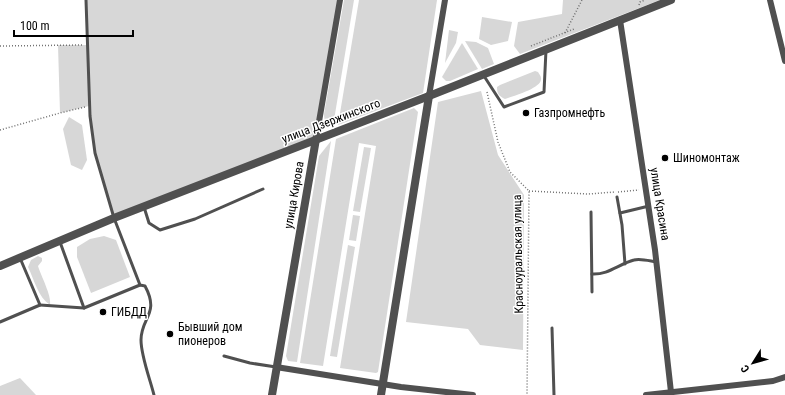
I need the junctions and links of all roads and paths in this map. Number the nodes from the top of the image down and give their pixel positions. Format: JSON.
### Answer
{"nodes":[{"id":1,"x":86,"y":0,"type":"edge"},
{"id":2,"x":340,"y":0,"type":"edge"},
{"id":3,"x":445,"y":0,"type":"edge"},
{"id":4,"x":582,"y":0,"type":"edge"},
{"id":5,"x":671,"y":0,"type":"edge"},
{"id":6,"x":770,"y":0,"type":"edge"},
{"id":7,"x":620,"y":20,"type":"junction"},
{"id":8,"x":565,"y":32,"type":"dead end"},
{"id":9,"x":87,"y":45,"type":"junction"},
{"id":10,"x":0,"y":46,"type":"edge"},
{"id":11,"x":546,"y":49,"type":"junction"},
{"id":12,"x":785,"y":61,"type":"edge"},
{"id":13,"x":483,"y":74,"type":"junction"},
{"id":14,"x":487,"y":89,"type":"dead end"},
{"id":15,"x":429,"y":96,"type":"junction"},
{"id":16,"x":89,"y":106,"type":"junction"},
{"id":17,"x":0,"y":130,"type":"edge"},
{"id":18,"x":316,"y":139,"type":"junction"},
{"id":19,"x":263,"y":189,"type":"dead end"},
{"id":20,"x":646,"y":190,"type":"junction"},
{"id":21,"x":528,"y":191,"type":"junction"},
{"id":22,"x":617,"y":197,"type":"dead end"},
{"id":23,"x":649,"y":206,"type":"junction"},
{"id":24,"x":144,"y":207,"type":"junction"},
{"id":25,"x":591,"y":212,"type":"dead end"},
{"id":26,"x":620,"y":213,"type":"junction"},
{"id":27,"x":114,"y":218,"type":"junction"},
{"id":28,"x":60,"y":242,"type":"junction"},
{"id":29,"x":20,"y":258,"type":"junction"},
{"id":30,"x":657,"y":262,"type":"junction"},
{"id":31,"x":625,"y":264,"type":"junction"},
{"id":32,"x":0,"y":266,"type":"edge"},
{"id":33,"x":592,"y":274,"type":"junction"},
{"id":34,"x":140,"y":285,"type":"junction"},
{"id":35,"x":592,"y":292,"type":"dead end"},
{"id":36,"x":40,"y":306,"type":"junction"},
{"id":37,"x":84,"y":308,"type":"junction"},
{"id":38,"x":0,"y":322,"type":"edge"},
{"id":39,"x":552,"y":328,"type":"dead end"},
{"id":40,"x":224,"y":356,"type":"dead end"},
{"id":41,"x":276,"y":367,"type":"junction"},
{"id":42,"x":785,"y":377,"type":"edge"},
{"id":43,"x":382,"y":384,"type":"junction"},
{"id":44,"x":671,"y":392,"type":"junction"},
{"id":45,"x":154,"y":395,"type":"edge"},
{"id":46,"x":272,"y":395,"type":"edge"},
{"id":47,"x":381,"y":395,"type":"edge"},
{"id":48,"x":472,"y":395,"type":"edge"},
{"id":49,"x":527,"y":395,"type":"edge"},
{"id":50,"x":554,"y":395,"type":"edge"},
{"id":51,"x":646,"y":395,"type":"edge"}],
"edges":[{"from":1,"to":9,"type":"lane"},
{"from":2,"to":18,"type":"street","name":"улица Кирова"},
{"from":3,"to":15,"type":"street"},
{"from":4,"to":8,"type":"path"},
{"from":5,"to":7,"type":"street","name":"улица Дзержинского"},
{"from":6,"to":12,"type":"street"},
{"from":7,"to":11,"type":"street","name":"улица Дзержинского"},
{"from":7,"to":20,"type":"street","name":"улица Красина"},
{"from":9,"to":10,"type":"path"},
{"from":9,"to":16,"type":"lane"},
{"from":11,"to":13,"type":"street","name":"улица Дзержинского"},
{"from":11,"to":13,"type":"lane"},
{"from":13,"to":15,"type":"street","name":"улица Дзержинского"},
{"from":14,"to":21,"type":"path","name":"Красноуральская улица"},
{"from":15,"to":18,"type":"street","name":"улица Дзержинского"},
{"from":15,"to":43,"type":"street"},
{"from":16,"to":17,"type":"path"},
{"from":16,"to":27,"type":"lane"},
{"from":18,"to":24,"type":"street","name":"улица Дзержинского"},
{"from":18,"to":41,"type":"street","name":"улица Кирова"},
{"from":19,"to":24,"type":"lane"},
{"from":20,"to":21,"type":"path"},
{"from":20,"to":23,"type":"street","name":"улица Красина"},
{"from":21,"to":49,"type":"path","name":"Красноуральская улица"},
{"from":22,"to":26,"type":"lane"},
{"from":23,"to":26,"type":"lane"},
{"from":23,"to":30,"type":"street","name":"улица Красина"},
{"from":24,"to":27,"type":"street","name":"улица Дзержинского"},
{"from":25,"to":33,"type":"lane"},
{"from":26,"to":31,"type":"lane"},
{"from":27,"to":28,"type":"street","name":"улица Дзержинского"},
{"from":27,"to":34,"type":"lane"},
{"from":28,"to":29,"type":"street","name":"улица Дзержинского"},
{"from":28,"to":37,"type":"lane"},
{"from":29,"to":32,"type":"street","name":"улица Дзержинского"},
{"from":29,"to":36,"type":"lane"},
{"from":30,"to":31,"type":"lane"},
{"from":30,"to":44,"type":"street","name":"улица Красина"},
{"from":31,"to":33,"type":"lane"},
{"from":33,"to":35,"type":"lane"},
{"from":34,"to":37,"type":"lane"},
{"from":34,"to":45,"type":"lane"},
{"from":36,"to":37,"type":"lane"},
{"from":36,"to":38,"type":"lane"},
{"from":39,"to":50,"type":"lane"},
{"from":40,"to":41,"type":"lane"},
{"from":41,"to":43,"type":"street"},
{"from":41,"to":46,"type":"street","name":"улица Кирова"},
{"from":42,"to":44,"type":"street"},
{"from":43,"to":47,"type":"street"},
{"from":43,"to":48,"type":"street"},
{"from":44,"to":51,"type":"street"}]}
